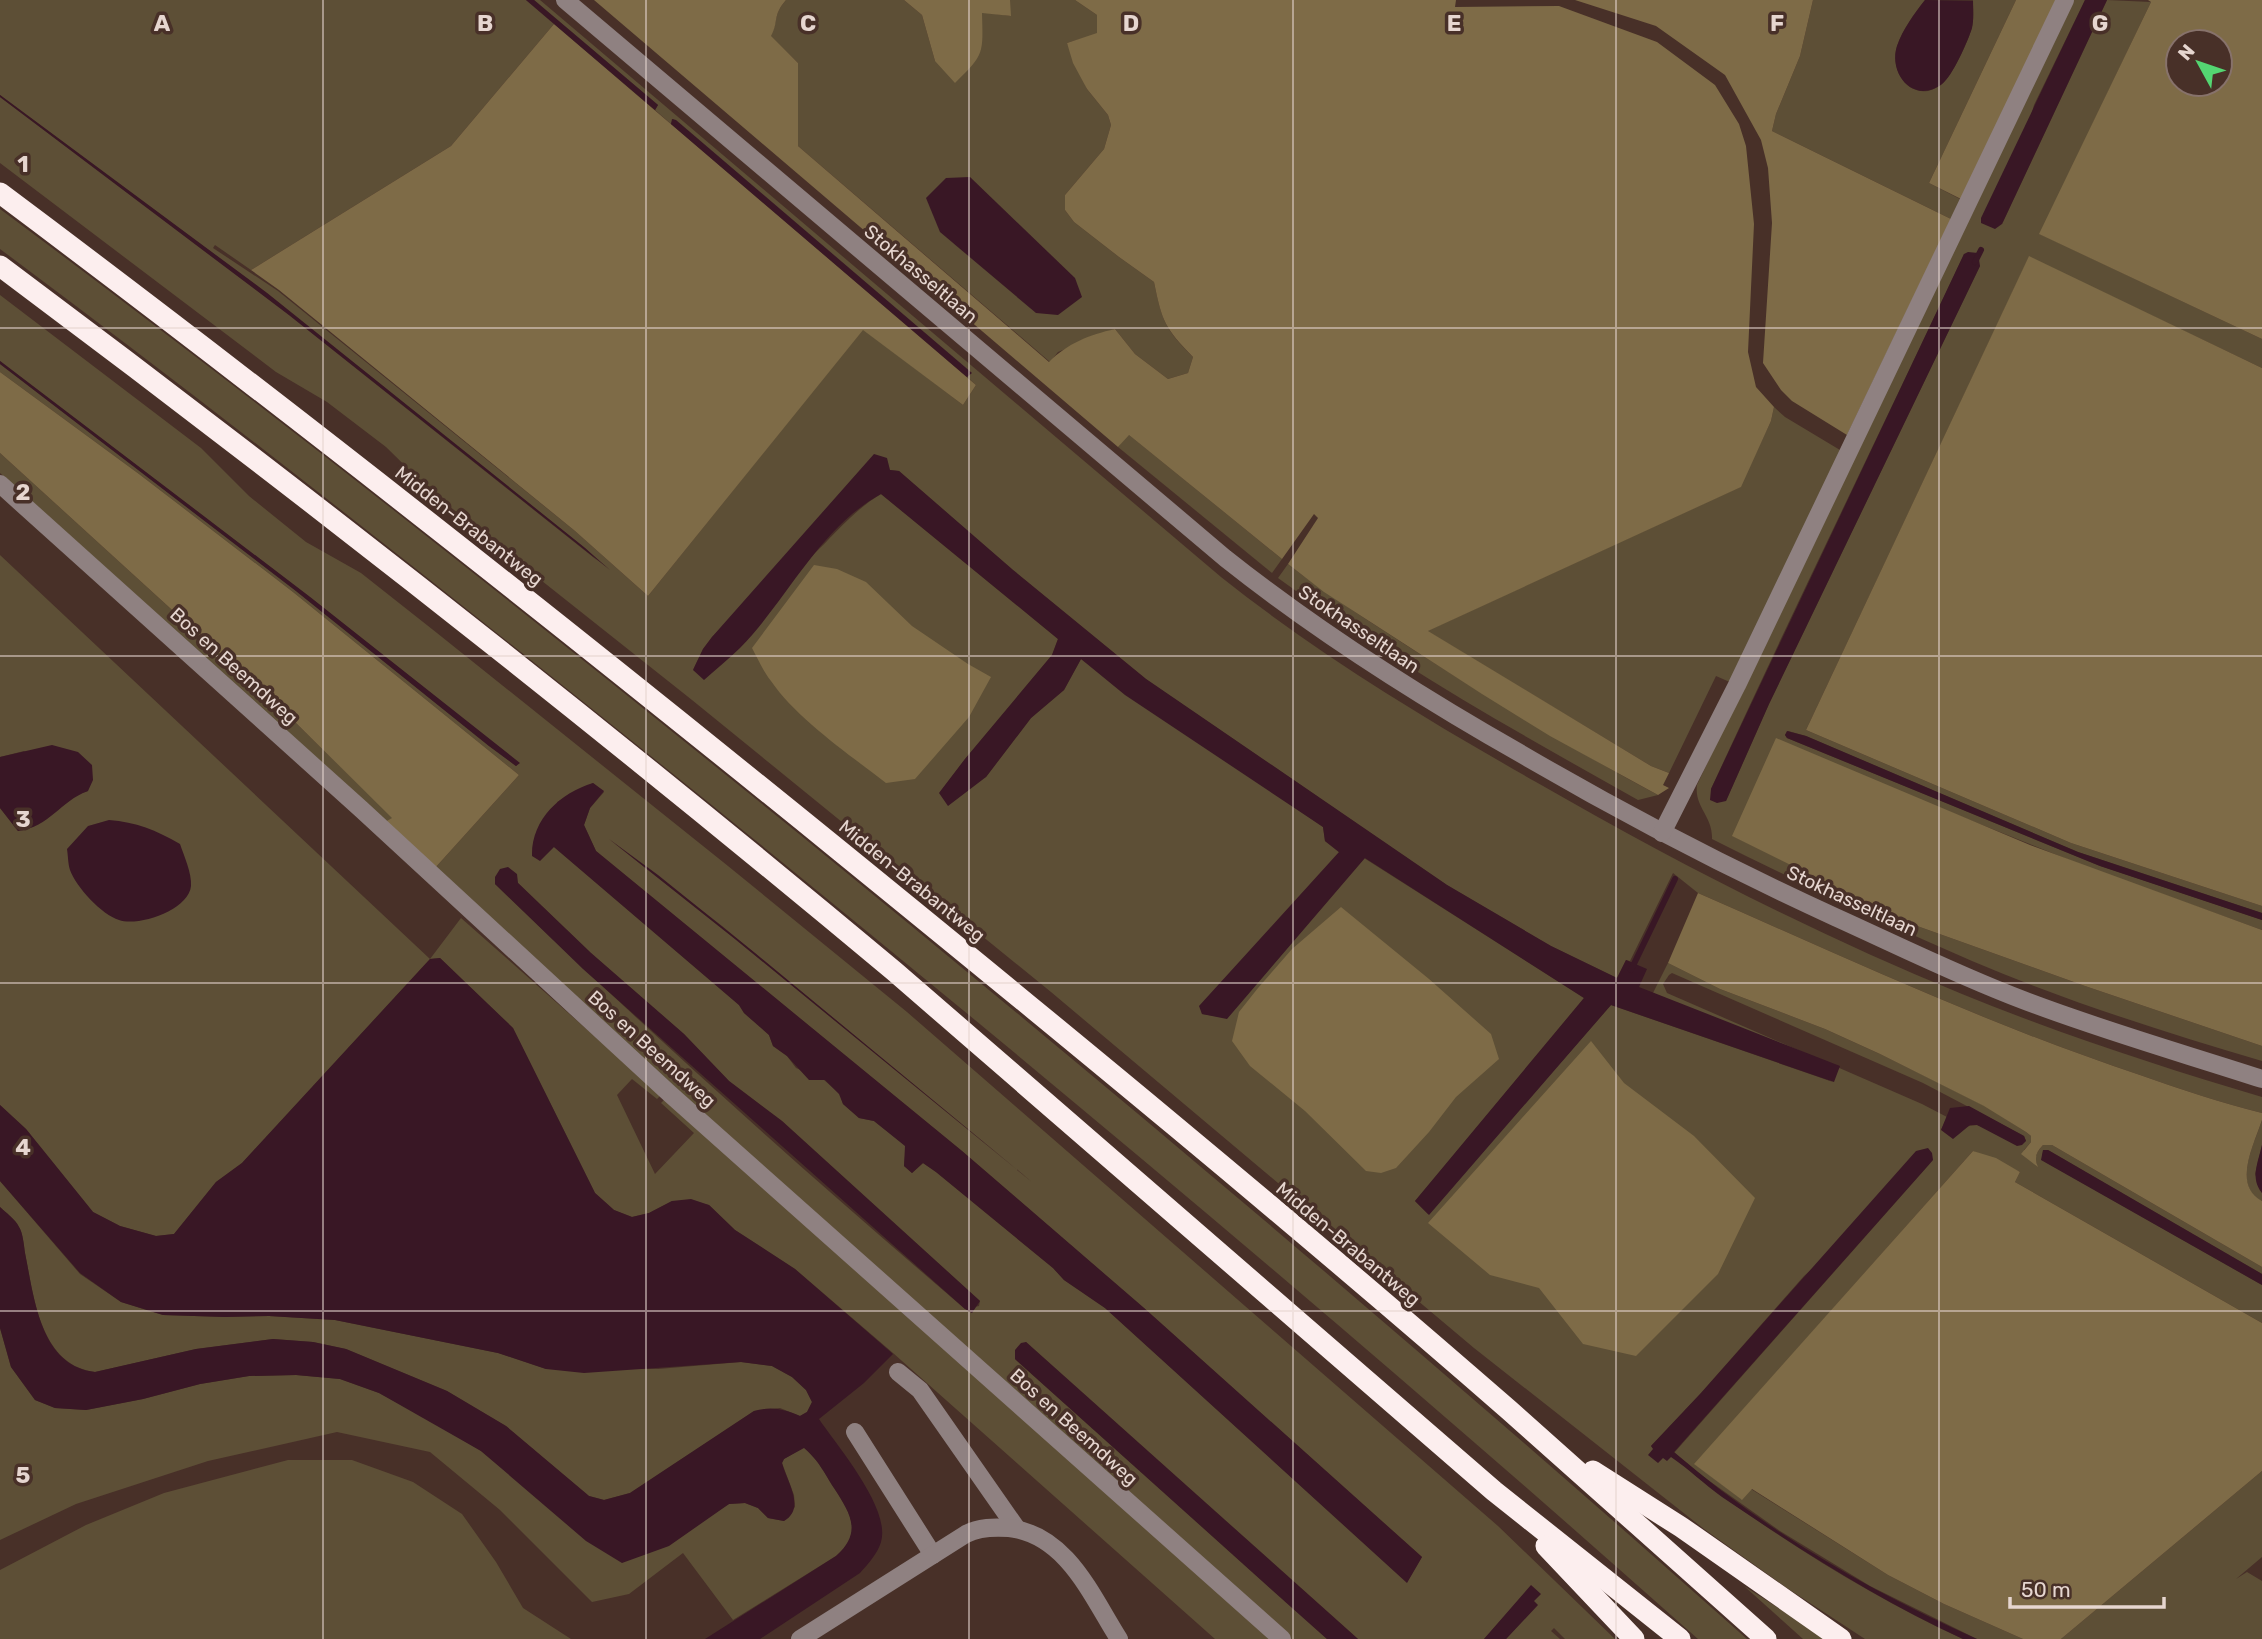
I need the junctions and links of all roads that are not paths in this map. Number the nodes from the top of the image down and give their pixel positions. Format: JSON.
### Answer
{"nodes":[{"id":1,"x":565,"y":0,"type":"edge"},
{"id":2,"x":2064,"y":0,"type":"edge"},
{"id":3,"x":0,"y":193,"type":"edge"},
{"id":4,"x":0,"y":266,"type":"edge"},
{"id":5,"x":0,"y":484,"type":"edge"},
{"id":6,"x":1662,"y":833,"type":"junction"},
{"id":7,"x":2262,"y":1079,"type":"edge"},
{"id":8,"x":898,"y":1371,"type":"dead end"},
{"id":9,"x":855,"y":1432,"type":"dead end"},
{"id":10,"x":1539,"y":1437,"type":"junction"},
{"id":11,"x":1494,"y":1491,"type":"junction"},
{"id":12,"x":1017,"y":1529,"type":"junction"},
{"id":13,"x":933,"y":1555,"type":"junction"},
{"id":14,"x":800,"y":1639,"type":"edge"},
{"id":15,"x":1119,"y":1639,"type":"edge"},
{"id":16,"x":1282,"y":1639,"type":"edge"},
{"id":17,"x":1633,"y":1639,"type":"edge"},
{"id":18,"x":1679,"y":1639,"type":"edge"},
{"id":19,"x":1766,"y":1639,"type":"edge"},
{"id":20,"x":1841,"y":1639,"type":"edge"}],
"edges":[{"from":1,"to":6,"type":"street","name":"Stokhasseltlaan"},
{"from":2,"to":6,"type":"street"},
{"from":3,"to":10,"type":"highway","name":"Midden-Brabantweg"},
{"from":4,"to":11,"type":"highway"},
{"from":5,"to":16,"type":"street","name":"Bos en Beemdweg"},
{"from":6,"to":7,"type":"street","name":"Stokhasseltlaan"},
{"from":8,"to":12,"type":"street"},
{"from":9,"to":13,"type":"street"},
{"from":10,"to":19,"type":"highway","name":"Midden-Brabantweg"},
{"from":10,"to":20,"type":"highway"},
{"from":11,"to":17,"type":"highway"},
{"from":11,"to":18,"type":"highway"},
{"from":12,"to":13,"type":"street"},
{"from":12,"to":15,"type":"street"},
{"from":13,"to":14,"type":"street"}]}
